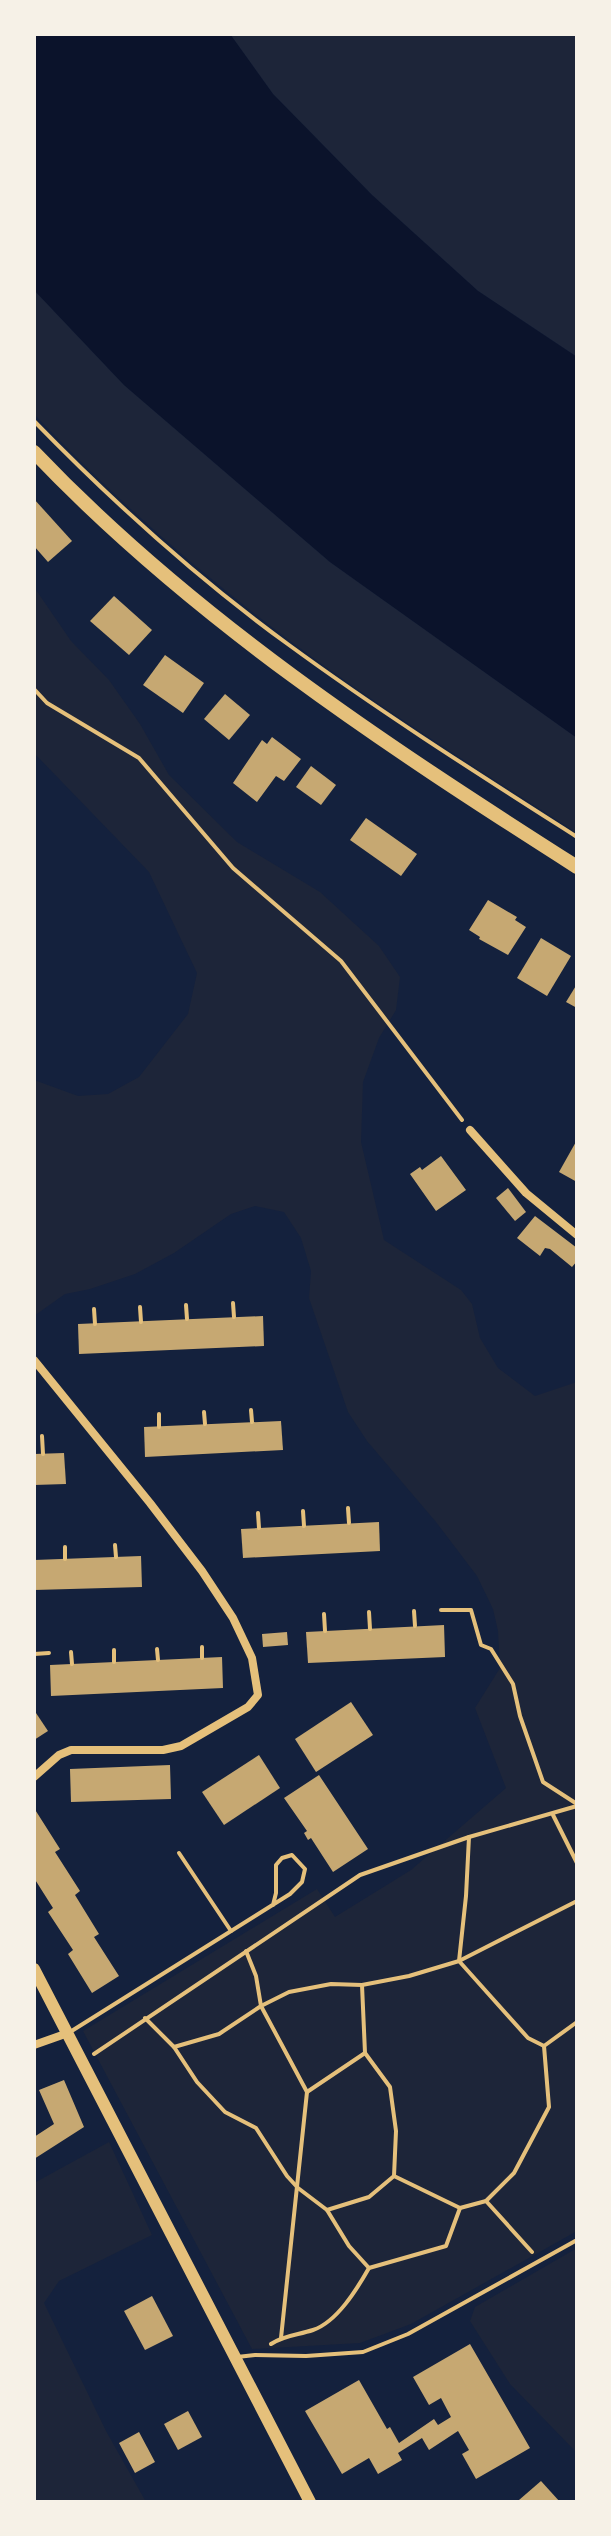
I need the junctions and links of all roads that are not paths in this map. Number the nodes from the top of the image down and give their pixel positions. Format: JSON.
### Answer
{"nodes":[{"id":1,"x":34,"y":452,"type":"edge"},
{"id":2,"x":577,"y":867,"type":"edge"},
{"id":3,"x":470,"y":1130,"type":"road end"},
{"id":4,"x":577,"y":1235,"type":"edge"},
{"id":5,"x":34,"y":1360,"type":"edge"},
{"id":6,"x":34,"y":1777,"type":"edge"},
{"id":7,"x":179,"y":1853,"type":"dead end"},
{"id":8,"x":273,"y":1905,"type":"junction"},
{"id":9,"x":231,"y":1931,"type":"junction"},
{"id":10,"x":34,"y":1969,"type":"edge"},
{"id":11,"x":68,"y":2033,"type":"junction"},
{"id":12,"x":34,"y":2045,"type":"edge"},
{"id":13,"x":577,"y":2240,"type":"edge"},
{"id":14,"x":235,"y":2358,"type":"junction"},
{"id":15,"x":310,"y":2502,"type":"edge"}],
"edges":[{"from":1,"to":2,"type":"main road"},
{"from":3,"to":4,"type":"street"},
{"from":5,"to":6,"type":"street"},
{"from":7,"to":9,"type":"lane"},
{"from":8,"to":8,"type":"lane"},
{"from":8,"to":9,"type":"lane"},
{"from":9,"to":11,"type":"lane"},
{"from":10,"to":11,"type":"main road"},
{"from":11,"to":12,"type":"street"},
{"from":11,"to":14,"type":"main road"},
{"from":13,"to":14,"type":"lane"},
{"from":14,"to":15,"type":"main road"}]}
